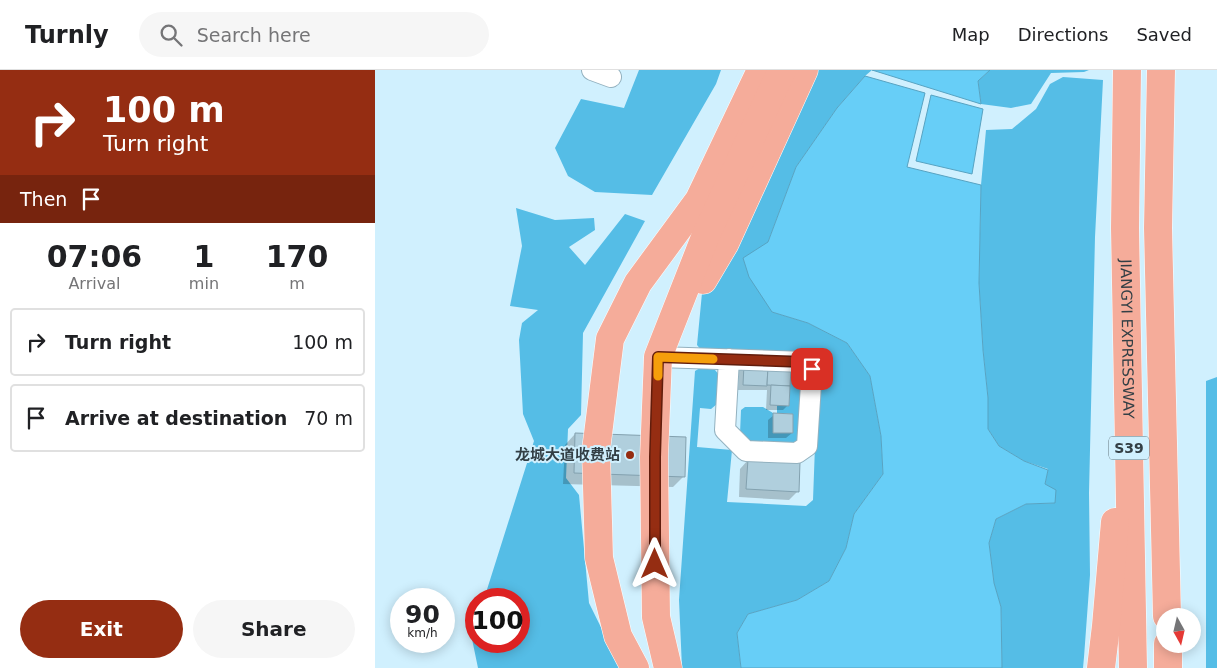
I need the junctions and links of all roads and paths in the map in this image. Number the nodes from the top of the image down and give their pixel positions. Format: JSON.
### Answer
{"nodes":[{"id":1,"x":591,"y":70,"type":"edge"},
{"id":2,"x":781,"y":70,"type":"edge"},
{"id":3,"x":804,"y":70,"type":"edge"},
{"id":4,"x":1127,"y":70,"type":"edge"},
{"id":5,"x":1161,"y":70,"type":"edge"},
{"id":6,"x":611,"y":77,"type":"dead end"},
{"id":7,"x":756,"y":78,"type":"edge"},
{"id":8,"x":1125,"y":228,"type":"junction"},
{"id":9,"x":658,"y":357,"type":"junction"},
{"id":10,"x":729,"y":359,"type":"junction"},
{"id":11,"x":1167,"y":608,"type":"edge"},
{"id":12,"x":1168,"y":653,"type":"edge"},
{"id":13,"x":635,"y":668,"type":"edge"},
{"id":14,"x":669,"y":668,"type":"edge"},
{"id":15,"x":1101,"y":668,"type":"edge"},
{"id":16,"x":1133,"y":668,"type":"edge"},
{"id":17,"x":1168,"y":668,"type":"edge"}],
"edges":[{"from":1,"to":6,"type":"street"},
{"from":2,"to":9,"type":"highway"},
{"from":3,"to":9,"type":"highway"},
{"from":4,"to":8,"type":"highway","name":"JIANGYI EXPRESSWAY","number":"S39"},
{"from":5,"to":11,"type":"highway","number":"S39"},
{"from":7,"to":13,"type":"highway"},
{"from":8,"to":15,"type":"highway"},
{"from":8,"to":16,"type":"highway","name":"JIANGYI EXPRESSWAY","number":"S39"},
{"from":9,"to":10,"type":"street"},
{"from":9,"to":14,"type":"highway"},
{"from":10,"to":10,"type":"street"},
{"from":12,"to":17,"type":"highway"}]}
